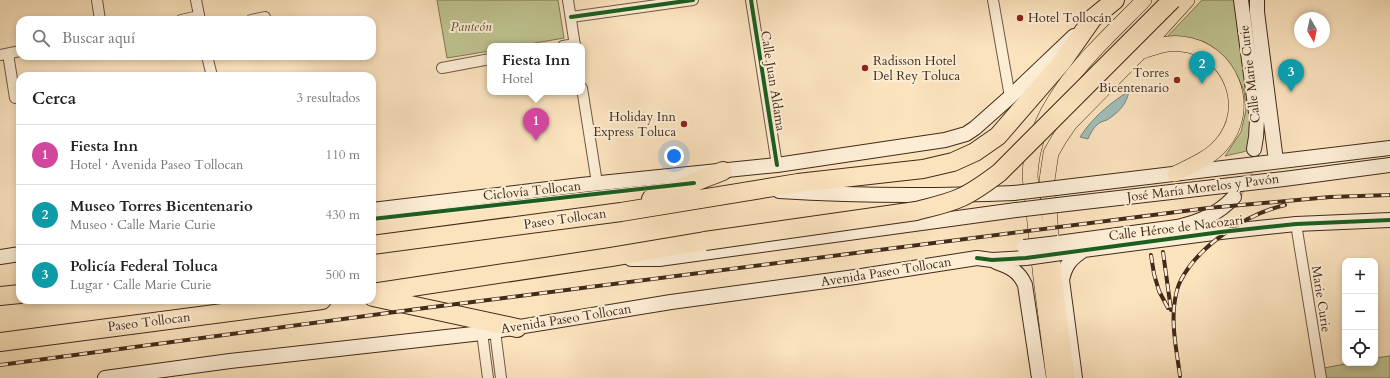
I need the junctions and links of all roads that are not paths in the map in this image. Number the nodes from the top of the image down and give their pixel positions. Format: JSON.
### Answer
{"nodes":[{"id":1,"x":97,"y":0,"type":"edge"},
{"id":2,"x":196,"y":0,"type":"edge"},
{"id":3,"x":568,"y":0,"type":"edge"},
{"id":4,"x":693,"y":0,"type":"edge"},
{"id":5,"x":751,"y":0,"type":"edge"},
{"id":6,"x":993,"y":0,"type":"edge"},
{"id":7,"x":1115,"y":0,"type":"edge"},
{"id":8,"x":1144,"y":0,"type":"edge"},
{"id":9,"x":1172,"y":0,"type":"edge"},
{"id":10,"x":1187,"y":0,"type":"edge"},
{"id":11,"x":1241,"y":0,"type":"edge"},
{"id":12,"x":1256,"y":0,"type":"edge"},
{"id":13,"x":99,"y":16,"type":"edge"},
{"id":14,"x":199,"y":16,"type":"edge"},
{"id":15,"x":571,"y":17,"type":"junction"},
{"id":16,"x":1093,"y":18,"type":"junction"},
{"id":17,"x":575,"y":43,"type":"edge"},
{"id":18,"x":16,"y":51,"type":"edge"},
{"id":19,"x":2,"y":53,"type":"edge"},
{"id":20,"x":1138,"y":54,"type":"junction"},
{"id":21,"x":208,"y":60,"type":"edge"},
{"id":22,"x":487,"y":60,"type":"edge"},
{"id":23,"x":442,"y":68,"type":"dead end"},
{"id":24,"x":211,"y":72,"type":"edge"},
{"id":25,"x":583,"y":95,"type":"edge"},
{"id":26,"x":1010,"y":97,"type":"junction"},
{"id":27,"x":15,"y":98,"type":"dead end"},
{"id":28,"x":1390,"y":148,"type":"edge"},
{"id":29,"x":1254,"y":149,"type":"tunnel mouth"},
{"id":30,"x":1276,"y":161,"type":"junction"},
{"id":31,"x":777,"y":165,"type":"junction"},
{"id":32,"x":1390,"y":165,"type":"edge"},
{"id":33,"x":723,"y":171,"type":"junction"},
{"id":34,"x":1175,"y":174,"type":"junction"},
{"id":35,"x":597,"y":183,"type":"junction"},
{"id":36,"x":757,"y":190,"type":"junction"},
{"id":37,"x":1234,"y":197,"type":"tunnel mouth"},
{"id":38,"x":376,"y":210,"type":"edge"},
{"id":39,"x":621,"y":212,"type":"junction"},
{"id":40,"x":1390,"y":220,"type":"edge"},
{"id":41,"x":1296,"y":224,"type":"junction"},
{"id":42,"x":376,"y":236,"type":"edge"},
{"id":43,"x":402,"y":241,"type":"junction"},
{"id":44,"x":376,"y":244,"type":"edge"},
{"id":45,"x":1059,"y":248,"type":"junction"},
{"id":46,"x":1084,"y":250,"type":"junction"},
{"id":47,"x":1025,"y":252,"type":"junction"},
{"id":48,"x":16,"y":255,"type":"edge"},
{"id":49,"x":0,"y":257,"type":"edge"},
{"id":50,"x":611,"y":257,"type":"junction"},
{"id":51,"x":977,"y":258,"type":"junction"},
{"id":52,"x":992,"y":260,"type":"junction"},
{"id":53,"x":376,"y":292,"type":"edge"},
{"id":54,"x":16,"y":294,"type":"edge"},
{"id":55,"x":0,"y":296,"type":"edge"},
{"id":56,"x":376,"y":298,"type":"edge"},
{"id":57,"x":291,"y":304,"type":"edge"},
{"id":58,"x":517,"y":328,"type":"junction"},
{"id":59,"x":488,"y":332,"type":"junction"},
{"id":60,"x":0,"y":342,"type":"edge"},
{"id":61,"x":105,"y":378,"type":"edge"},
{"id":62,"x":488,"y":378,"type":"edge"},
{"id":63,"x":501,"y":378,"type":"edge"},
{"id":64,"x":1040,"y":378,"type":"edge"},
{"id":65,"x":1054,"y":378,"type":"edge"},
{"id":66,"x":1067,"y":378,"type":"edge"},
{"id":67,"x":1075,"y":378,"type":"edge"},
{"id":68,"x":1321,"y":378,"type":"edge"}],
"edges":[{"from":1,"to":13,"type":"street"},
{"from":2,"to":14,"type":"street"},
{"from":3,"to":15,"type":"street"},
{"from":4,"to":15,"type":"street"},
{"from":5,"to":31,"type":"street","name":"Calle Juan Aldama"},
{"from":6,"to":26,"type":"street"},
{"from":7,"to":16,"type":"highway"},
{"from":8,"to":65,"type":"main road"},
{"from":9,"to":50,"type":"highway","bridge":true},
{"from":10,"to":20,"type":"main road"},
{"from":11,"to":29,"type":"main road","name":"Calle Marie Curie"},
{"from":12,"to":30,"type":"main road"},
{"from":15,"to":17,"type":"street"},
{"from":16,"to":26,"type":"main road"},
{"from":16,"to":36,"type":"highway"},
{"from":18,"to":19,"type":"street"},
{"from":19,"to":27,"type":"street"},
{"from":20,"to":34,"type":"main road"},
{"from":20,"to":66,"type":"main road"},
{"from":21,"to":24,"type":"street"},
{"from":22,"to":23,"type":"street"},
{"from":25,"to":35,"type":"street"},
{"from":26,"to":31,"type":"main road"},
{"from":28,"to":30,"type":"main road","name":"José María Morelos y Pavón"},
{"from":30,"to":34,"type":"main road","name":"José María Morelos y Pavón"},
{"from":31,"to":33,"type":"main road"},
{"from":32,"to":50,"type":"main road","name":"José María Morelos y Pavón","bridge":true},
{"from":33,"to":35,"type":"main road"},
{"from":33,"to":39,"type":"highway"},
{"from":34,"to":36,"type":"main road","name":"José María Morelos y Pavón","bridge":true},
{"from":35,"to":38,"type":"main road"},
{"from":36,"to":39,"type":"highway","name":"Paseo Tollocan"},
{"from":37,"to":45,"type":"main road"},
{"from":39,"to":43,"type":"highway","name":"Paseo Tollocan"},
{"from":40,"to":41,"type":"main road","name":"Calle Héroe de Nacozari"},
{"from":41,"to":46,"type":"main road","name":"Calle Héroe de Nacozari"},
{"from":41,"to":68,"type":"street","name":"Marie Curie"},
{"from":42,"to":43,"type":"highway"},
{"from":43,"to":44,"type":"highway","name":"Paseo Tollocan"},
{"from":45,"to":46,"type":"main road","name":"Calle Héroe de Nacozari"},
{"from":45,"to":47,"type":"main road","bridge":true},
{"from":46,"to":67,"type":"main road"},
{"from":47,"to":51,"type":"main road"},
{"from":47,"to":52,"type":"main road","name":"Avenida Paseo Tollocan"},
{"from":48,"to":49,"type":"main road"},
{"from":50,"to":53,"type":"highway"},
{"from":51,"to":52,"type":"main road","name":"Avenida Paseo Tollocan"},
{"from":51,"to":58,"type":"main road","name":"Avenida Paseo Tollocan"},
{"from":52,"to":64,"type":"main road"},
{"from":54,"to":55,"type":"highway"},
{"from":56,"to":58,"type":"highway"},
{"from":57,"to":60,"type":"highway","name":"Paseo Tollocan"},
{"from":58,"to":59,"type":"main road","name":"Avenida Paseo Tollocan"},
{"from":59,"to":61,"type":"main road","name":"Avenida Paseo Tollocan"},
{"from":59,"to":62,"type":"street"},
{"from":59,"to":63,"type":"street"}]}
